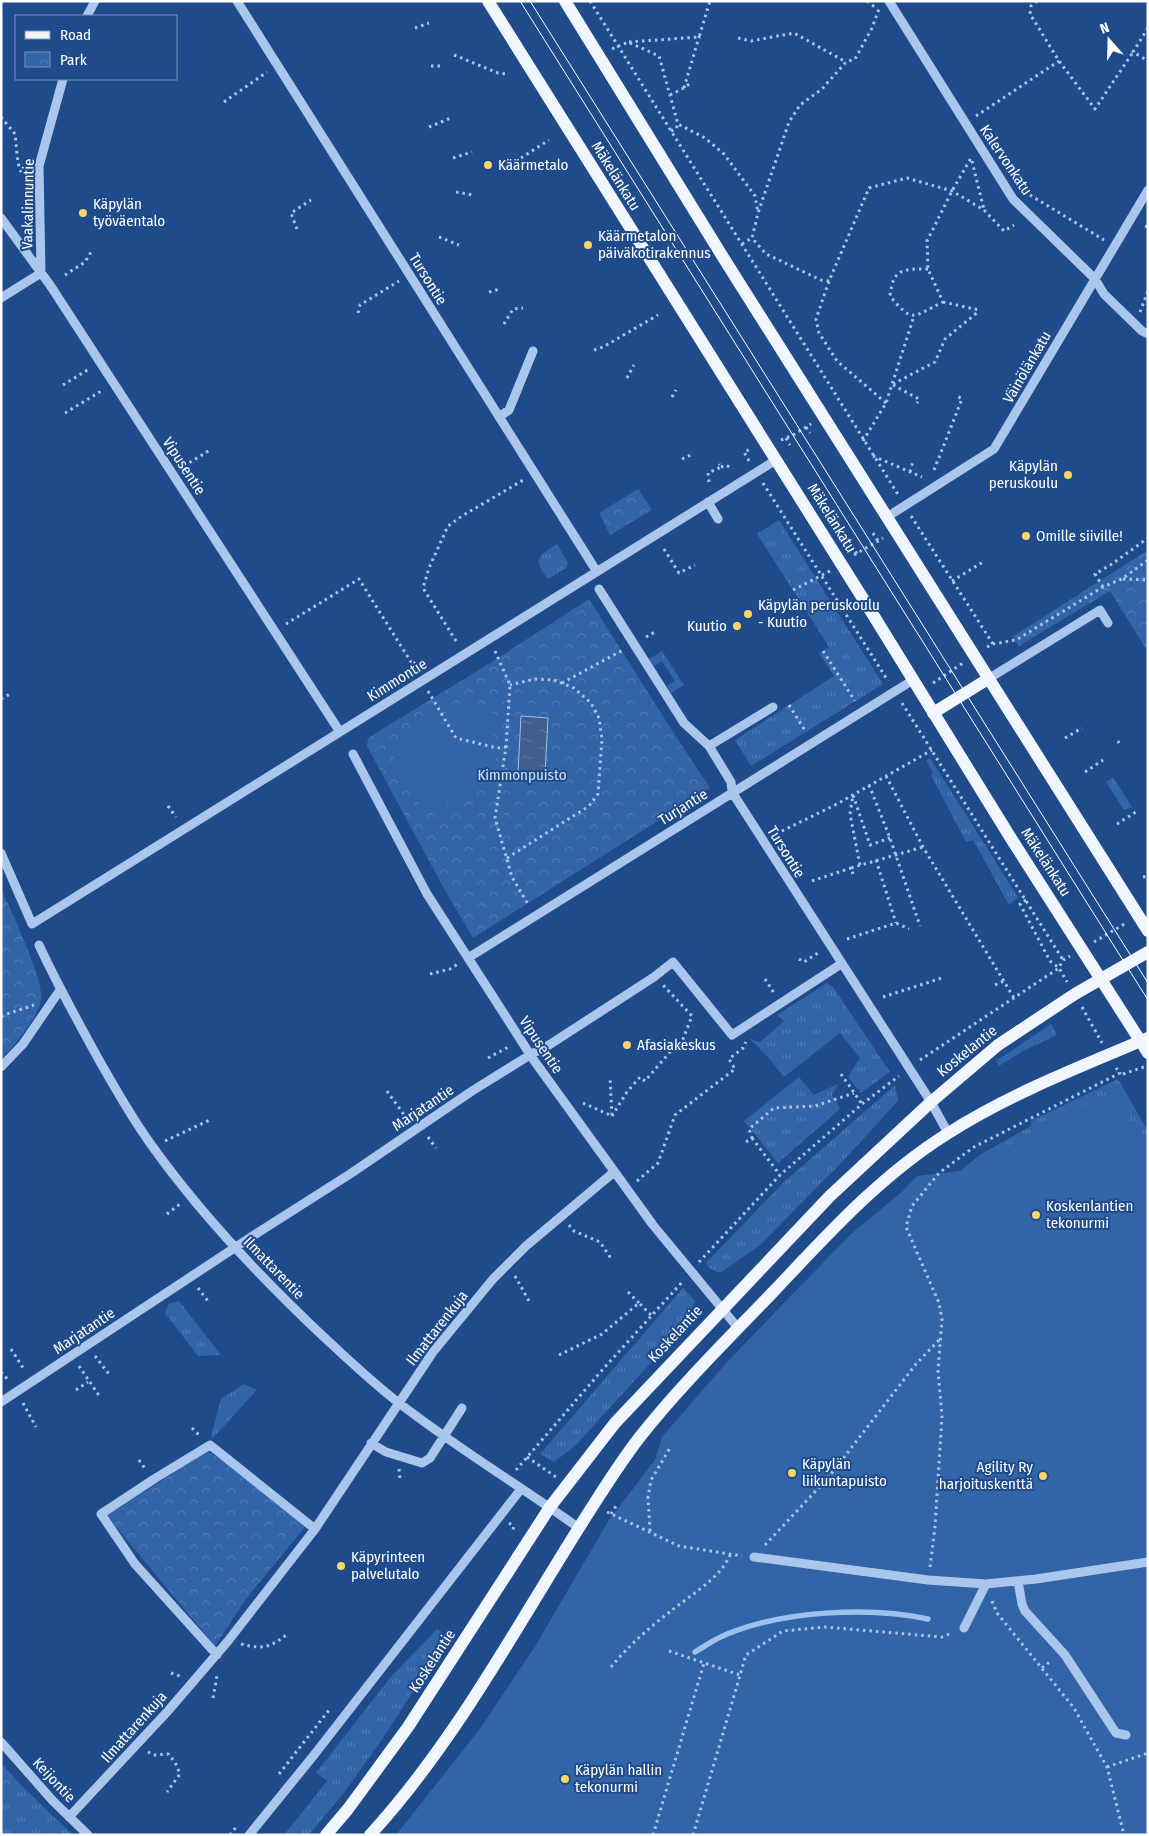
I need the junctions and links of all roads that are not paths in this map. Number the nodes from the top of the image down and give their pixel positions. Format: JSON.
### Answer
{"nodes":[{"id":1,"x":95,"y":1,"type":"edge"},
{"id":2,"x":237,"y":1,"type":"edge"},
{"id":3,"x":488,"y":1,"type":"edge"},
{"id":4,"x":564,"y":1,"type":"edge"},
{"id":5,"x":889,"y":1,"type":"edge"},
{"id":6,"x":88,"y":15,"type":"edge"},
{"id":7,"x":63,"y":80,"type":"edge"},
{"id":8,"x":1148,"y":190,"type":"edge"},
{"id":9,"x":1,"y":218,"type":"edge"},
{"id":10,"x":41,"y":273,"type":"junction"},
{"id":11,"x":1095,"y":279,"type":"junction"},
{"id":12,"x":1,"y":298,"type":"edge"},
{"id":13,"x":1148,"y":334,"type":"edge"},
{"id":14,"x":533,"y":351,"type":"dead end"},
{"id":15,"x":499,"y":417,"type":"junction"},
{"id":16,"x":776,"y":460,"type":"junction"},
{"id":17,"x":708,"y":502,"type":"junction"},
{"id":18,"x":887,"y":517,"type":"junction"},
{"id":19,"x":718,"y":519,"type":"dead end"},
{"id":20,"x":596,"y":572,"type":"junction"},
{"id":21,"x":599,"y":589,"type":"dead end"},
{"id":22,"x":1108,"y":623,"type":"dead end"},
{"id":23,"x":988,"y":679,"type":"junction"},
{"id":24,"x":913,"y":680,"type":"junction"},
{"id":25,"x":774,"y":707,"type":"dead end"},
{"id":26,"x":933,"y":713,"type":"junction"},
{"id":27,"x":340,"y":732,"type":"junction"},
{"id":28,"x":709,"y":746,"type":"junction"},
{"id":29,"x":353,"y":754,"type":"dead end"},
{"id":30,"x":732,"y":792,"type":"junction"},
{"id":31,"x":1,"y":853,"type":"edge"},
{"id":32,"x":1148,"y":931,"type":"edge"},
{"id":33,"x":38,"y":945,"type":"dead end"},
{"id":34,"x":1148,"y":952,"type":"edge"},
{"id":35,"x":468,"y":958,"type":"junction"},
{"id":36,"x":842,"y":964,"type":"junction"},
{"id":37,"x":1101,"y":979,"type":"junction"},
{"id":38,"x":60,"y":990,"type":"junction"},
{"id":39,"x":1144,"y":1040,"type":"edge"},
{"id":40,"x":1148,"y":1053,"type":"edge"},
{"id":41,"x":530,"y":1055,"type":"junction"},
{"id":42,"x":1,"y":1067,"type":"edge"},
{"id":43,"x":931,"y":1102,"type":"junction"},
{"id":44,"x":948,"y":1133,"type":"junction"},
{"id":45,"x":614,"y":1172,"type":"junction"},
{"id":46,"x":235,"y":1248,"type":"junction"},
{"id":47,"x":722,"y":1308,"type":"junction"},
{"id":48,"x":738,"y":1328,"type":"junction"},
{"id":49,"x":1,"y":1402,"type":"edge"},
{"id":50,"x":399,"y":1403,"type":"junction"},
{"id":51,"x":462,"y":1408,"type":"dead end"},
{"id":52,"x":444,"y":1437,"type":"junction"},
{"id":53,"x":371,"y":1443,"type":"junction"},
{"id":54,"x":520,"y":1489,"type":"junction"},
{"id":55,"x":550,"y":1507,"type":"junction"},
{"id":56,"x":579,"y":1528,"type":"junction"},
{"id":57,"x":315,"y":1529,"type":"junction"},
{"id":58,"x":754,"y":1557,"type":"road end"},
{"id":59,"x":1148,"y":1562,"type":"edge"},
{"id":60,"x":1018,"y":1581,"type":"junction"},
{"id":61,"x":986,"y":1584,"type":"junction"},
{"id":62,"x":964,"y":1628,"type":"road end"},
{"id":63,"x":217,"y":1655,"type":"junction"},
{"id":64,"x":1126,"y":1735,"type":"dead end"},
{"id":65,"x":1,"y":1742,"type":"edge"},
{"id":66,"x":69,"y":1817,"type":"junction"},
{"id":67,"x":88,"y":1835,"type":"edge"},
{"id":68,"x":249,"y":1835,"type":"edge"},
{"id":69,"x":326,"y":1835,"type":"edge"},
{"id":70,"x":370,"y":1835,"type":"edge"}],
"edges":[{"from":1,"to":6,"type":"street"},
{"from":2,"to":15,"type":"street","name":"Tursontie"},
{"from":3,"to":16,"type":"main road","name":"Mäkelänkatu"},
{"from":4,"to":18,"type":"main road"},
{"from":5,"to":11,"type":"street","name":"Kalervonkatu"},
{"from":7,"to":10,"type":"street","name":"Vaakalinnuntie"},
{"from":8,"to":11,"type":"street","name":"Väinölänkatu"},
{"from":9,"to":10,"type":"street","name":"Vipusentie"},
{"from":10,"to":12,"type":"street"},
{"from":10,"to":27,"type":"street","name":"Vipusentie"},
{"from":11,"to":13,"type":"street","name":"Kalervonkatu"},
{"from":11,"to":18,"type":"street","name":"Väinölänkatu"},
{"from":14,"to":15,"type":"street"},
{"from":15,"to":20,"type":"street","name":"Tursontie"},
{"from":16,"to":17,"type":"street","name":"Kimmontie"},
{"from":16,"to":24,"type":"main road","name":"Mäkelänkatu"},
{"from":17,"to":19,"type":"street"},
{"from":17,"to":20,"type":"street","name":"Kimmontie"},
{"from":18,"to":23,"type":"main road"},
{"from":20,"to":27,"type":"street","name":"Kimmontie"},
{"from":21,"to":28,"type":"street","name":"Tursontie"},
{"from":22,"to":23,"type":"street"},
{"from":23,"to":26,"type":"main road"},
{"from":23,"to":32,"type":"main road"},
{"from":24,"to":26,"type":"main road","name":"Mäkelänkatu"},
{"from":24,"to":30,"type":"street","name":"Turjantie"},
{"from":25,"to":28,"type":"street"},
{"from":26,"to":37,"type":"main road","name":"Mäkelänkatu"},
{"from":27,"to":31,"type":"street","name":"Kimmontie"},
{"from":28,"to":30,"type":"street","name":"Tursontie"},
{"from":29,"to":35,"type":"street","name":"Vipusentie"},
{"from":30,"to":35,"type":"street","name":"Turjantie"},
{"from":30,"to":36,"type":"street","name":"Tursontie"},
{"from":33,"to":38,"type":"street","name":"Ilmattarentie"},
{"from":34,"to":37,"type":"main road","name":"Koskelantie"},
{"from":35,"to":41,"type":"street","name":"Vipusentie"},
{"from":36,"to":41,"type":"street","name":"Marjatantie"},
{"from":36,"to":43,"type":"street","name":"Tursontie"},
{"from":37,"to":39,"type":"main road","name":"Mäkelänkatu"},
{"from":37,"to":43,"type":"main road","name":"Koskelantie"},
{"from":38,"to":42,"type":"street"},
{"from":38,"to":46,"type":"street","name":"Ilmattarentie"},
{"from":39,"to":40,"type":"main road","name":"Mäkelänkatu"},
{"from":39,"to":44,"type":"main road"},
{"from":41,"to":45,"type":"street","name":"Vipusentie"},
{"from":41,"to":46,"type":"street","name":"Marjatantie"},
{"from":43,"to":44,"type":"street","name":"Tursontie"},
{"from":43,"to":47,"type":"main road","name":"Koskelantie"},
{"from":44,"to":48,"type":"main road"},
{"from":45,"to":47,"type":"street","name":"Vipusentie"},
{"from":45,"to":50,"type":"street","name":"Ilmattarenkuja"},
{"from":46,"to":49,"type":"street","name":"Marjatantie"},
{"from":46,"to":50,"type":"street","name":"Ilmattarentie"},
{"from":47,"to":48,"type":"street","name":"Vipusentie"},
{"from":47,"to":55,"type":"main road","name":"Koskelantie"},
{"from":48,"to":56,"type":"main road"},
{"from":50,"to":52,"type":"street","name":"Ilmattarentie"},
{"from":50,"to":53,"type":"street","name":"Ilmattarenkuja"},
{"from":51,"to":52,"type":"street"},
{"from":52,"to":53,"type":"street"},
{"from":52,"to":54,"type":"street","name":"Ilmattarentie"},
{"from":53,"to":57,"type":"street","name":"Ilmattarenkuja"},
{"from":54,"to":55,"type":"street","name":"Ilmattarentie"},
{"from":54,"to":68,"type":"street"},
{"from":55,"to":56,"type":"street","name":"Ilmattarentie"},
{"from":55,"to":69,"type":"main road","name":"Koskelantie"},
{"from":56,"to":70,"type":"main road"},
{"from":57,"to":63,"type":"street","name":"Ilmattarenkuja"},
{"from":57,"to":63,"type":"street"},
{"from":58,"to":61,"type":"street"},
{"from":59,"to":60,"type":"street"},
{"from":60,"to":61,"type":"street"},
{"from":60,"to":64,"type":"street"},
{"from":61,"to":62,"type":"street"},
{"from":63,"to":66,"type":"street","name":"Ilmattarenkuja"},
{"from":65,"to":66,"type":"street","name":"Keijontie"},
{"from":66,"to":67,"type":"street","name":"Keijontie"}]}
